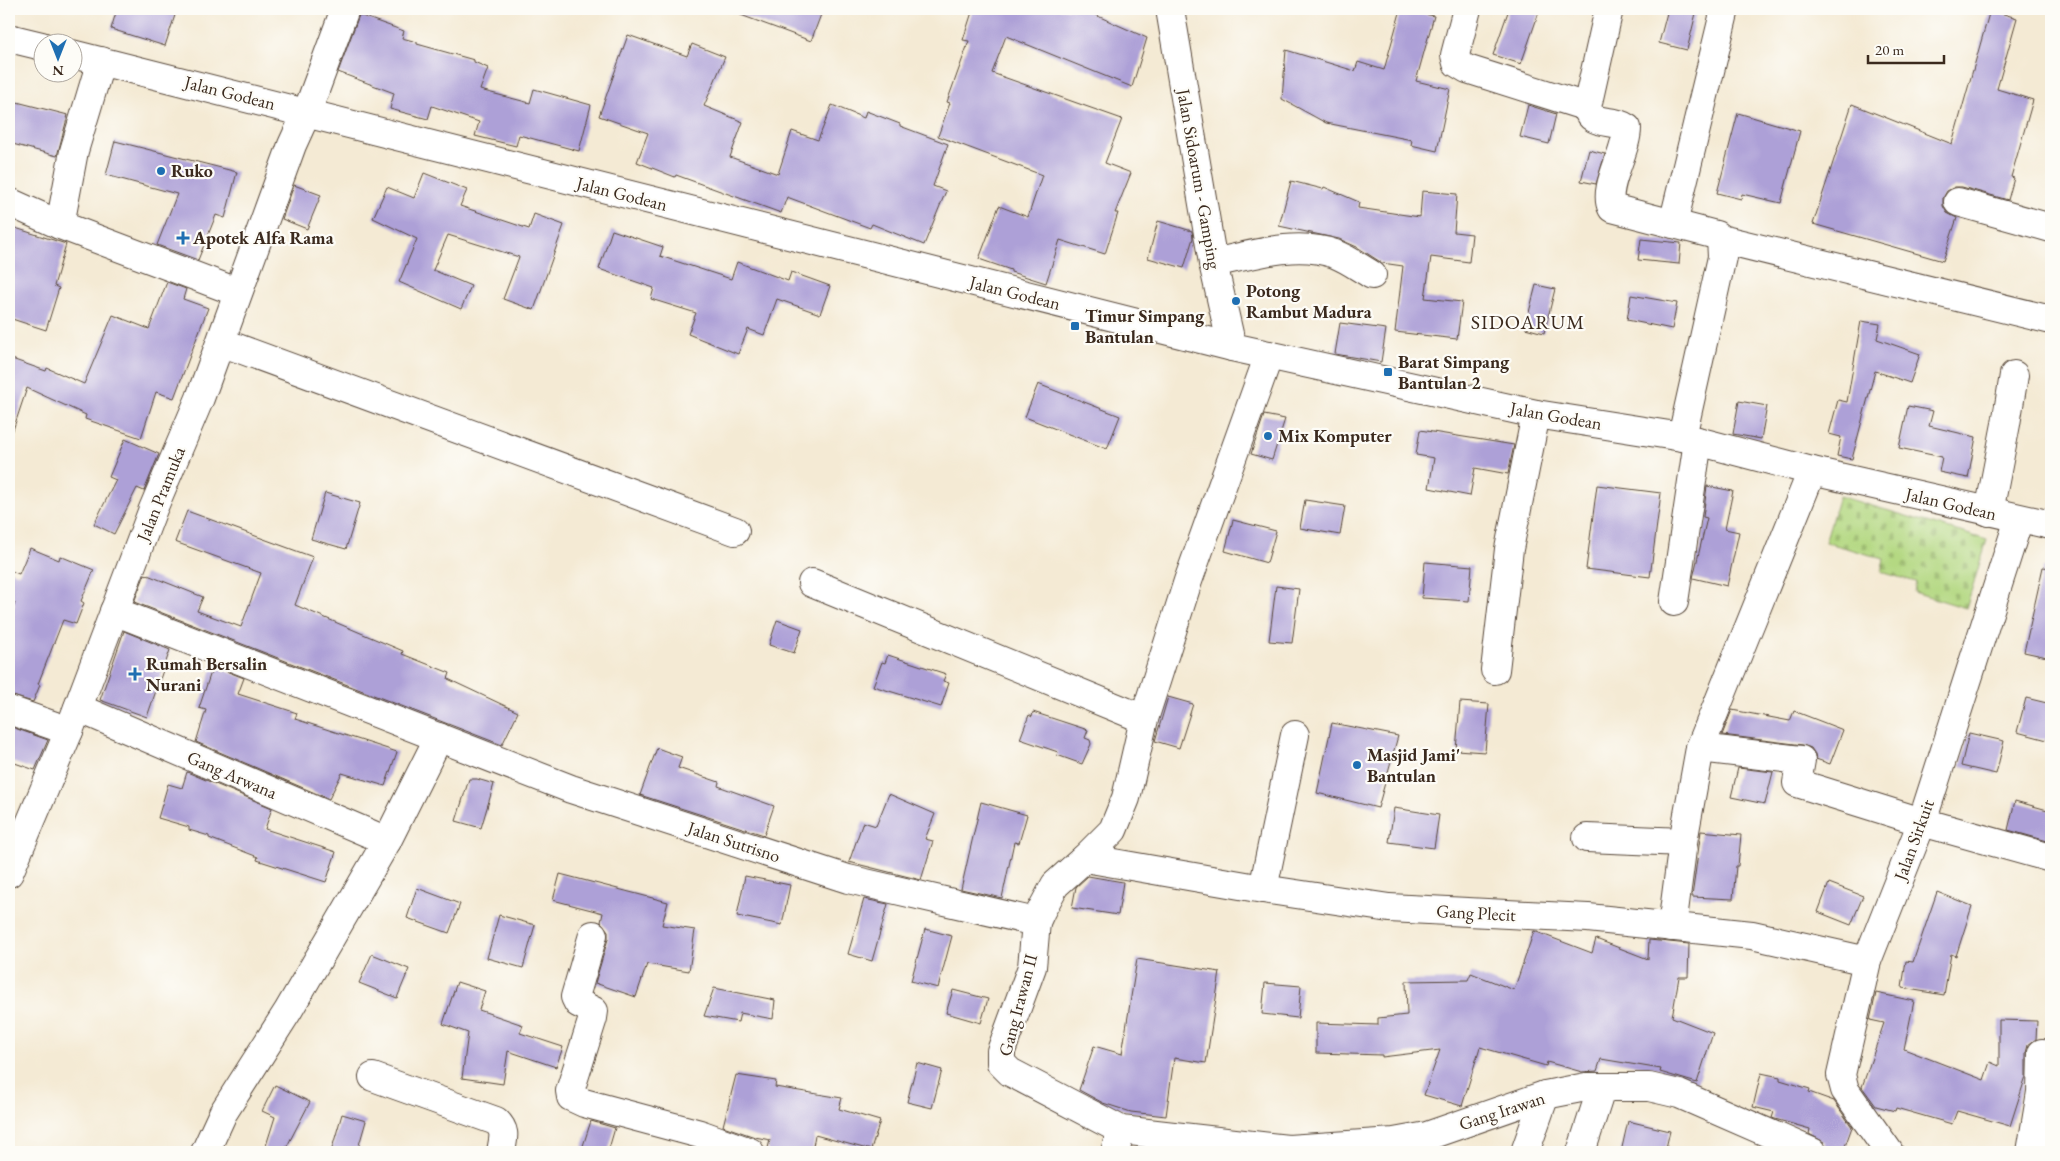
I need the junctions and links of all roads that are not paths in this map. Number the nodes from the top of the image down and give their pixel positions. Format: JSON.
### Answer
{"nodes":[{"id":1,"x":345,"y":9,"type":"edge"},
{"id":2,"x":1170,"y":9,"type":"edge"},
{"id":3,"x":1467,"y":9,"type":"edge"},
{"id":4,"x":1609,"y":9,"type":"edge"},
{"id":5,"x":1725,"y":9,"type":"edge"},
{"id":6,"x":9,"y":38,"type":"edge"},
{"id":7,"x":32,"y":44,"type":"edge"},
{"id":8,"x":82,"y":56,"type":"edge"},
{"id":9,"x":101,"y":61,"type":"junction"},
{"id":10,"x":1587,"y":107,"type":"junction"},
{"id":11,"x":307,"y":112,"type":"junction"},
{"id":12,"x":9,"y":202,"type":"edge"},
{"id":13,"x":1958,"y":202,"type":"dead end"},
{"id":14,"x":1673,"y":224,"type":"junction"},
{"id":15,"x":60,"y":225,"type":"junction"},
{"id":16,"x":2051,"y":228,"type":"edge"},
{"id":17,"x":1721,"y":239,"type":"junction"},
{"id":18,"x":1213,"y":263,"type":"junction"},
{"id":19,"x":1372,"y":274,"type":"dead end"},
{"id":20,"x":238,"y":292,"type":"junction"},
{"id":21,"x":2051,"y":320,"type":"edge"},
{"id":22,"x":221,"y":342,"type":"junction"},
{"id":23,"x":1232,"y":347,"type":"junction"},
{"id":24,"x":1269,"y":355,"type":"junction"},
{"id":25,"x":2014,"y":375,"type":"dead end"},
{"id":26,"x":1536,"y":414,"type":"junction"},
{"id":27,"x":1690,"y":439,"type":"junction"},
{"id":28,"x":1812,"y":471,"type":"junction"},
{"id":29,"x":1988,"y":512,"type":"junction"},
{"id":30,"x":2019,"y":519,"type":"junction"},
{"id":31,"x":2051,"y":525,"type":"edge"},
{"id":32,"x":735,"y":531,"type":"dead end"},
{"id":33,"x":812,"y":583,"type":"dead end"},
{"id":34,"x":1674,"y":602,"type":"dead end"},
{"id":35,"x":114,"y":611,"type":"junction"},
{"id":36,"x":1495,"y":670,"type":"dead end"},
{"id":37,"x":9,"y":710,"type":"edge"},
{"id":38,"x":1144,"y":719,"type":"junction"},
{"id":39,"x":73,"y":720,"type":"junction"},
{"id":40,"x":1295,"y":735,"type":"dead end"},
{"id":41,"x":439,"y":737,"type":"junction"},
{"id":42,"x":1700,"y":748,"type":"junction"},
{"id":43,"x":1922,"y":822,"type":"junction"},
{"id":44,"x":1587,"y":838,"type":"dead end"},
{"id":45,"x":386,"y":841,"type":"junction"},
{"id":46,"x":1683,"y":842,"type":"junction"},
{"id":47,"x":1085,"y":858,"type":"junction"},
{"id":48,"x":2051,"y":858,"type":"edge"},
{"id":49,"x":9,"y":873,"type":"edge"},
{"id":50,"x":1263,"y":889,"type":"junction"},
{"id":51,"x":1036,"y":922,"type":"junction"},
{"id":52,"x":1672,"y":927,"type":"junction"},
{"id":53,"x":593,"y":935,"type":"dead end"},
{"id":54,"x":1868,"y":961,"type":"junction"},
{"id":55,"x":2042,"y":1053,"type":"dead end"},
{"id":56,"x":373,"y":1077,"type":"dead end"},
{"id":57,"x":1602,"y":1087,"type":"junction"},
{"id":58,"x":2046,"y":1092,"type":"edge"},
{"id":59,"x":1545,"y":1096,"type":"junction"},
{"id":60,"x":1444,"y":1140,"type":"edge"},
{"id":61,"x":1118,"y":1141,"type":"edge"},
{"id":62,"x":1287,"y":1151,"type":"edge"},
{"id":63,"x":204,"y":1152,"type":"edge"},
{"id":64,"x":501,"y":1152,"type":"edge"},
{"id":65,"x":750,"y":1152,"type":"edge"},
{"id":66,"x":1525,"y":1152,"type":"edge"},
{"id":67,"x":1581,"y":1152,"type":"edge"},
{"id":68,"x":1812,"y":1152,"type":"edge"},
{"id":69,"x":1888,"y":1152,"type":"edge"},
{"id":70,"x":2031,"y":1152,"type":"edge"}],
"edges":[{"from":1,"to":11,"type":"street","name":"Jalan Pramuka"},
{"from":2,"to":18,"type":"street","name":"Jalan Sidoarum - Gamping"},
{"from":3,"to":10,"type":"street"},
{"from":4,"to":10,"type":"street"},
{"from":5,"to":14,"type":"street"},
{"from":6,"to":7,"type":"street"},
{"from":8,"to":9,"type":"street","name":"Jalan Godean"},
{"from":9,"to":11,"type":"street","name":"Jalan Godean"},
{"from":9,"to":15,"type":"street"},
{"from":10,"to":14,"type":"street"},
{"from":11,"to":20,"type":"street","name":"Jalan Pramuka"},
{"from":11,"to":23,"type":"street","name":"Jalan Godean"},
{"from":12,"to":15,"type":"street"},
{"from":13,"to":16,"type":"street"},
{"from":14,"to":17,"type":"street"},
{"from":15,"to":20,"type":"street"},
{"from":17,"to":21,"type":"street"},
{"from":17,"to":27,"type":"street"},
{"from":18,"to":19,"type":"street"},
{"from":18,"to":23,"type":"street","name":"Jalan Sidoarum - Gamping"},
{"from":20,"to":22,"type":"street","name":"Jalan Pramuka"},
{"from":22,"to":32,"type":"street"},
{"from":22,"to":35,"type":"street","name":"Jalan Pramuka"},
{"from":23,"to":24,"type":"street","name":"Jalan Godean"},
{"from":24,"to":26,"type":"street","name":"Jalan Godean"},
{"from":24,"to":38,"type":"street","name":"Gang Irawan II"},
{"from":25,"to":29,"type":"street"},
{"from":26,"to":27,"type":"street","name":"Jalan Godean"},
{"from":26,"to":36,"type":"street"},
{"from":27,"to":28,"type":"street","name":"Jalan Godean"},
{"from":27,"to":34,"type":"street"},
{"from":28,"to":29,"type":"street","name":"Jalan Godean"},
{"from":28,"to":42,"type":"street"},
{"from":29,"to":30,"type":"street","name":"Jalan Godean"},
{"from":30,"to":31,"type":"street","name":"Jalan Godean"},
{"from":30,"to":43,"type":"street","name":"Jalan Sirkuit"},
{"from":33,"to":38,"type":"street"},
{"from":35,"to":39,"type":"street","name":"Jalan Pramuka"},
{"from":35,"to":41,"type":"street","name":"Jalan Sutrisno"},
{"from":37,"to":39,"type":"street","name":"Gang Arwana"},
{"from":38,"to":47,"type":"street","name":"Gang Irawan II"},
{"from":39,"to":45,"type":"street","name":"Gang Arwana"},
{"from":39,"to":49,"type":"street","name":"Jalan Pramuka"},
{"from":40,"to":50,"type":"street"},
{"from":41,"to":45,"type":"street"},
{"from":41,"to":51,"type":"street","name":"Jalan Sutrisno"},
{"from":42,"to":43,"type":"street"},
{"from":42,"to":46,"type":"street"},
{"from":43,"to":48,"type":"street"},
{"from":43,"to":54,"type":"street","name":"Jalan Sirkuit"},
{"from":44,"to":46,"type":"street"},
{"from":45,"to":63,"type":"street"},
{"from":46,"to":52,"type":"street"},
{"from":47,"to":50,"type":"street","name":"Gang Plecit"},
{"from":47,"to":51,"type":"street","name":"Gang Irawan II"},
{"from":50,"to":52,"type":"street","name":"Gang Plecit"},
{"from":51,"to":61,"type":"street","name":"Gang Irawan II"},
{"from":52,"to":54,"type":"street","name":"Gang Plecit"},
{"from":53,"to":65,"type":"street"},
{"from":54,"to":69,"type":"street","name":"Jalan Sirkuit"},
{"from":55,"to":58,"type":"street"},
{"from":56,"to":64,"type":"street"},
{"from":57,"to":59,"type":"street","name":"Gang Irawan"},
{"from":57,"to":67,"type":"street"},
{"from":57,"to":68,"type":"street","name":"Gang Irawan"},
{"from":58,"to":70,"type":"street"},
{"from":59,"to":60,"type":"street","name":"Gang Irawan"},
{"from":59,"to":66,"type":"street"},
{"from":60,"to":62,"type":"street","name":"Gang Irawan"},
{"from":61,"to":62,"type":"street","name":"Gang Irawan"}]}
